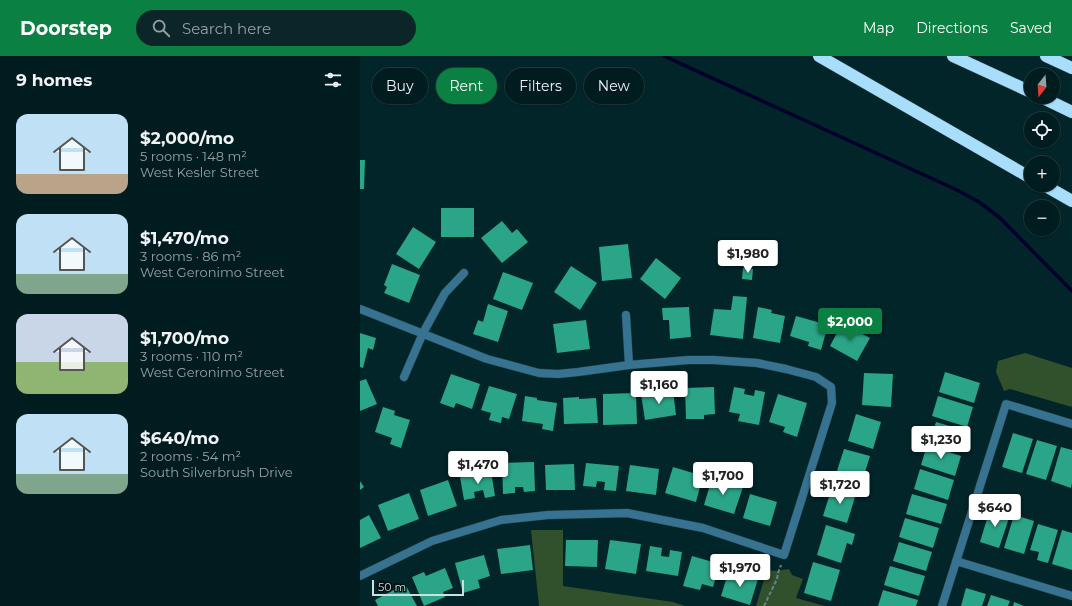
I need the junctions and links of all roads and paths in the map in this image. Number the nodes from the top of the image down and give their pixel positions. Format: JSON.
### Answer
{"nodes":[{"id":1,"x":819,"y":56,"type":"edge"},
{"id":2,"x":953,"y":56,"type":"edge"},
{"id":3,"x":1046,"y":56,"type":"edge"},
{"id":4,"x":1072,"y":68,"type":"edge"},
{"id":5,"x":1024,"y":89,"type":"edge"},
{"id":6,"x":1055,"y":104,"type":"edge"},
{"id":7,"x":1072,"y":112,"type":"edge"},
{"id":8,"x":1024,"y":174,"type":"edge"},
{"id":9,"x":1056,"y":192,"type":"edge"},
{"id":10,"x":1072,"y":201,"type":"edge"},
{"id":11,"x":464,"y":273,"type":"dead end"},
{"id":12,"x":360,"y":309,"type":"edge"},
{"id":13,"x":626,"y":315,"type":"dead end"},
{"id":14,"x":423,"y":333,"type":"junction"},
{"id":15,"x":629,"y":365,"type":"junction"},
{"id":16,"x":404,"y":378,"type":"dead end"},
{"id":17,"x":1072,"y":424,"type":"edge"},
{"id":18,"x":784,"y":555,"type":"junction"},
{"id":19,"x":956,"y":561,"type":"junction"},
{"id":20,"x":360,"y":576,"type":"edge"},
{"id":21,"x":1072,"y":596,"type":"edge"},
{"id":22,"x":764,"y":606,"type":"edge"},
{"id":23,"x":942,"y":606,"type":"edge"}],
"edges":[{"from":1,"to":8,"type":"highway"},
{"from":2,"to":5,"type":"highway"},
{"from":3,"to":4,"type":"highway"},
{"from":6,"to":7,"type":"highway"},
{"from":9,"to":10,"type":"highway"},
{"from":11,"to":14,"type":"street"},
{"from":12,"to":14,"type":"street"},
{"from":13,"to":15,"type":"street"},
{"from":14,"to":15,"type":"street"},
{"from":14,"to":16,"type":"street"},
{"from":15,"to":18,"type":"street"},
{"from":17,"to":19,"type":"street"},
{"from":18,"to":20,"type":"street"},
{"from":18,"to":22,"type":"path"},
{"from":19,"to":21,"type":"street"},
{"from":19,"to":23,"type":"street"}]}
